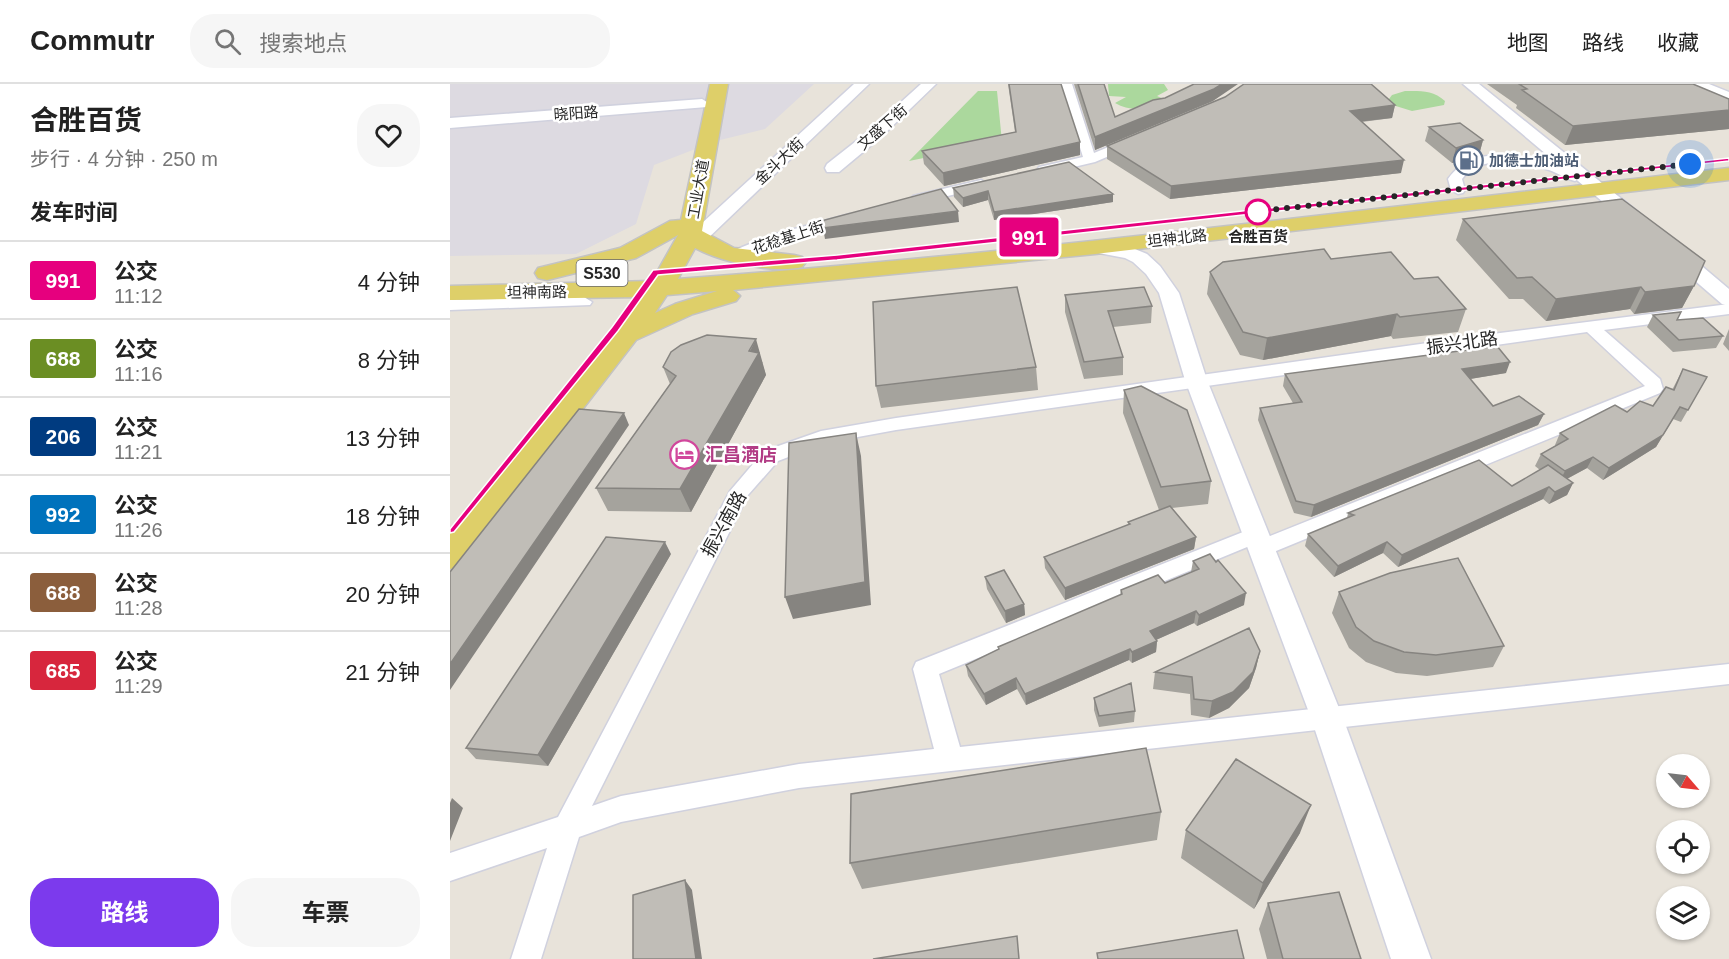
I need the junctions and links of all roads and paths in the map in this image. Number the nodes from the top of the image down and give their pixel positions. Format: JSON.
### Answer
{"nodes":[{"id":1,"x":719,"y":84,"type":"edge"},
{"id":2,"x":862,"y":84,"type":"edge"},
{"id":3,"x":929,"y":84,"type":"edge"},
{"id":4,"x":1066,"y":84,"type":"edge"},
{"id":5,"x":1470,"y":84,"type":"edge"},
{"id":6,"x":1687,"y":84,"type":"edge"},
{"id":7,"x":1696,"y":84,"type":"edge"},
{"id":8,"x":704,"y":94,"type":"edge"},
{"id":9,"x":1729,"y":99,"type":"edge"},
{"id":10,"x":450,"y":123,"type":"edge"},
{"id":11,"x":1143,"y":136,"type":"edge"},
{"id":12,"x":1090,"y":159,"type":"junction"},
{"id":13,"x":833,"y":168,"type":"dead end"},
{"id":14,"x":1722,"y":168,"type":"edge"},
{"id":15,"x":1033,"y":172,"type":"edge"},
{"id":16,"x":999,"y":180,"type":"edge"},
{"id":17,"x":1587,"y":180,"type":"junction"},
{"id":18,"x":903,"y":203,"type":"edge"},
{"id":19,"x":869,"y":213,"type":"edge"},
{"id":20,"x":688,"y":233,"type":"junction"},
{"id":21,"x":1095,"y":247,"type":"junction"},
{"id":22,"x":735,"y":255,"type":"junction"},
{"id":23,"x":801,"y":269,"type":"junction"},
{"id":24,"x":450,"y":274,"type":"edge"},
{"id":25,"x":658,"y":280,"type":"junction"},
{"id":26,"x":547,"y":282,"type":"junction"},
{"id":27,"x":450,"y":293,"type":"edge"},
{"id":28,"x":1729,"y":300,"type":"edge"},
{"id":29,"x":584,"y":302,"type":"junction"},
{"id":30,"x":450,"y":304,"type":"edge"},
{"id":31,"x":1729,"y":309,"type":"edge"},
{"id":32,"x":615,"y":324,"type":"junction"},
{"id":33,"x":1590,"y":326,"type":"junction"},
{"id":34,"x":1196,"y":380,"type":"junction"},
{"id":35,"x":450,"y":529,"type":"edge"},
{"id":36,"x":1259,"y":542,"type":"junction"},
{"id":37,"x":450,"y":556,"type":"edge"},
{"id":38,"x":1729,"y":674,"type":"edge"},
{"id":39,"x":1327,"y":718,"type":"junction"},
{"id":40,"x":950,"y":759,"type":"junction"},
{"id":41,"x":567,"y":829,"type":"junction"},
{"id":42,"x":450,"y":867,"type":"edge"},
{"id":43,"x":526,"y":959,"type":"edge"},
{"id":44,"x":1410,"y":959,"type":"edge"}],
"edges":[{"from":1,"to":20,"type":"main road","name":"工业大道"},
{"from":2,"to":20,"type":"street","name":"金斗大街"},
{"from":3,"to":13,"type":"street","name":"文盛下街"},
{"from":4,"to":12,"type":"street"},
{"from":5,"to":17,"type":"street"},
{"from":6,"to":9,"type":"street"},
{"from":7,"to":9,"type":"street"},
{"from":8,"to":10,"type":"street","name":"晓阳路"},
{"from":8,"to":20,"type":"main road","name":"工业大道"},
{"from":11,"to":12,"type":"street"},
{"from":12,"to":15,"type":"street"},
{"from":14,"to":17,"type":"main road","name":"坦神北路","number":"S530"},
{"from":16,"to":18,"type":"street"},
{"from":17,"to":21,"type":"main road","name":"坦神北路","number":"S530"},
{"from":17,"to":23,"type":"main road","name":"坦神北路","number":"S530"},
{"from":17,"to":28,"type":"street"},
{"from":19,"to":22,"type":"street","name":"花稔基上街"},
{"from":20,"to":22,"type":"main road"},
{"from":20,"to":25,"type":"main road","name":"工业大道"},
{"from":20,"to":26,"type":"main road"},
{"from":21,"to":23,"type":"main road","name":"坦神北路","number":"S530"},
{"from":21,"to":34,"type":"street"},
{"from":22,"to":23,"type":"main road"},
{"from":23,"to":25,"type":"main road","name":"坦神北路","number":"S530"},
{"from":23,"to":32,"type":"main road"},
{"from":24,"to":26,"type":"main road","name":"坦神南路","number":"S530"},
{"from":25,"to":26,"type":"main road","name":"坦神南路","number":"S530"},
{"from":25,"to":32,"type":"main road","name":"工业大道"},
{"from":26,"to":27,"type":"main road","name":"坦神南路","number":"S530"},
{"from":26,"to":29,"type":"main road"},
{"from":29,"to":30,"type":"street"},
{"from":29,"to":32,"type":"main road"},
{"from":31,"to":33,"type":"street","name":"振兴北路"},
{"from":32,"to":35,"type":"main road"},
{"from":32,"to":37,"type":"main road"},
{"from":33,"to":34,"type":"street","name":"振兴北路"},
{"from":33,"to":36,"type":"street"},
{"from":34,"to":36,"type":"street"},
{"from":34,"to":41,"type":"street","name":"振兴南路"},
{"from":36,"to":39,"type":"street"},
{"from":36,"to":40,"type":"street"},
{"from":38,"to":39,"type":"street"},
{"from":39,"to":40,"type":"street"},
{"from":39,"to":44,"type":"street"},
{"from":40,"to":41,"type":"street"},
{"from":41,"to":42,"type":"street"},
{"from":41,"to":43,"type":"street","name":"振兴南路"}]}
